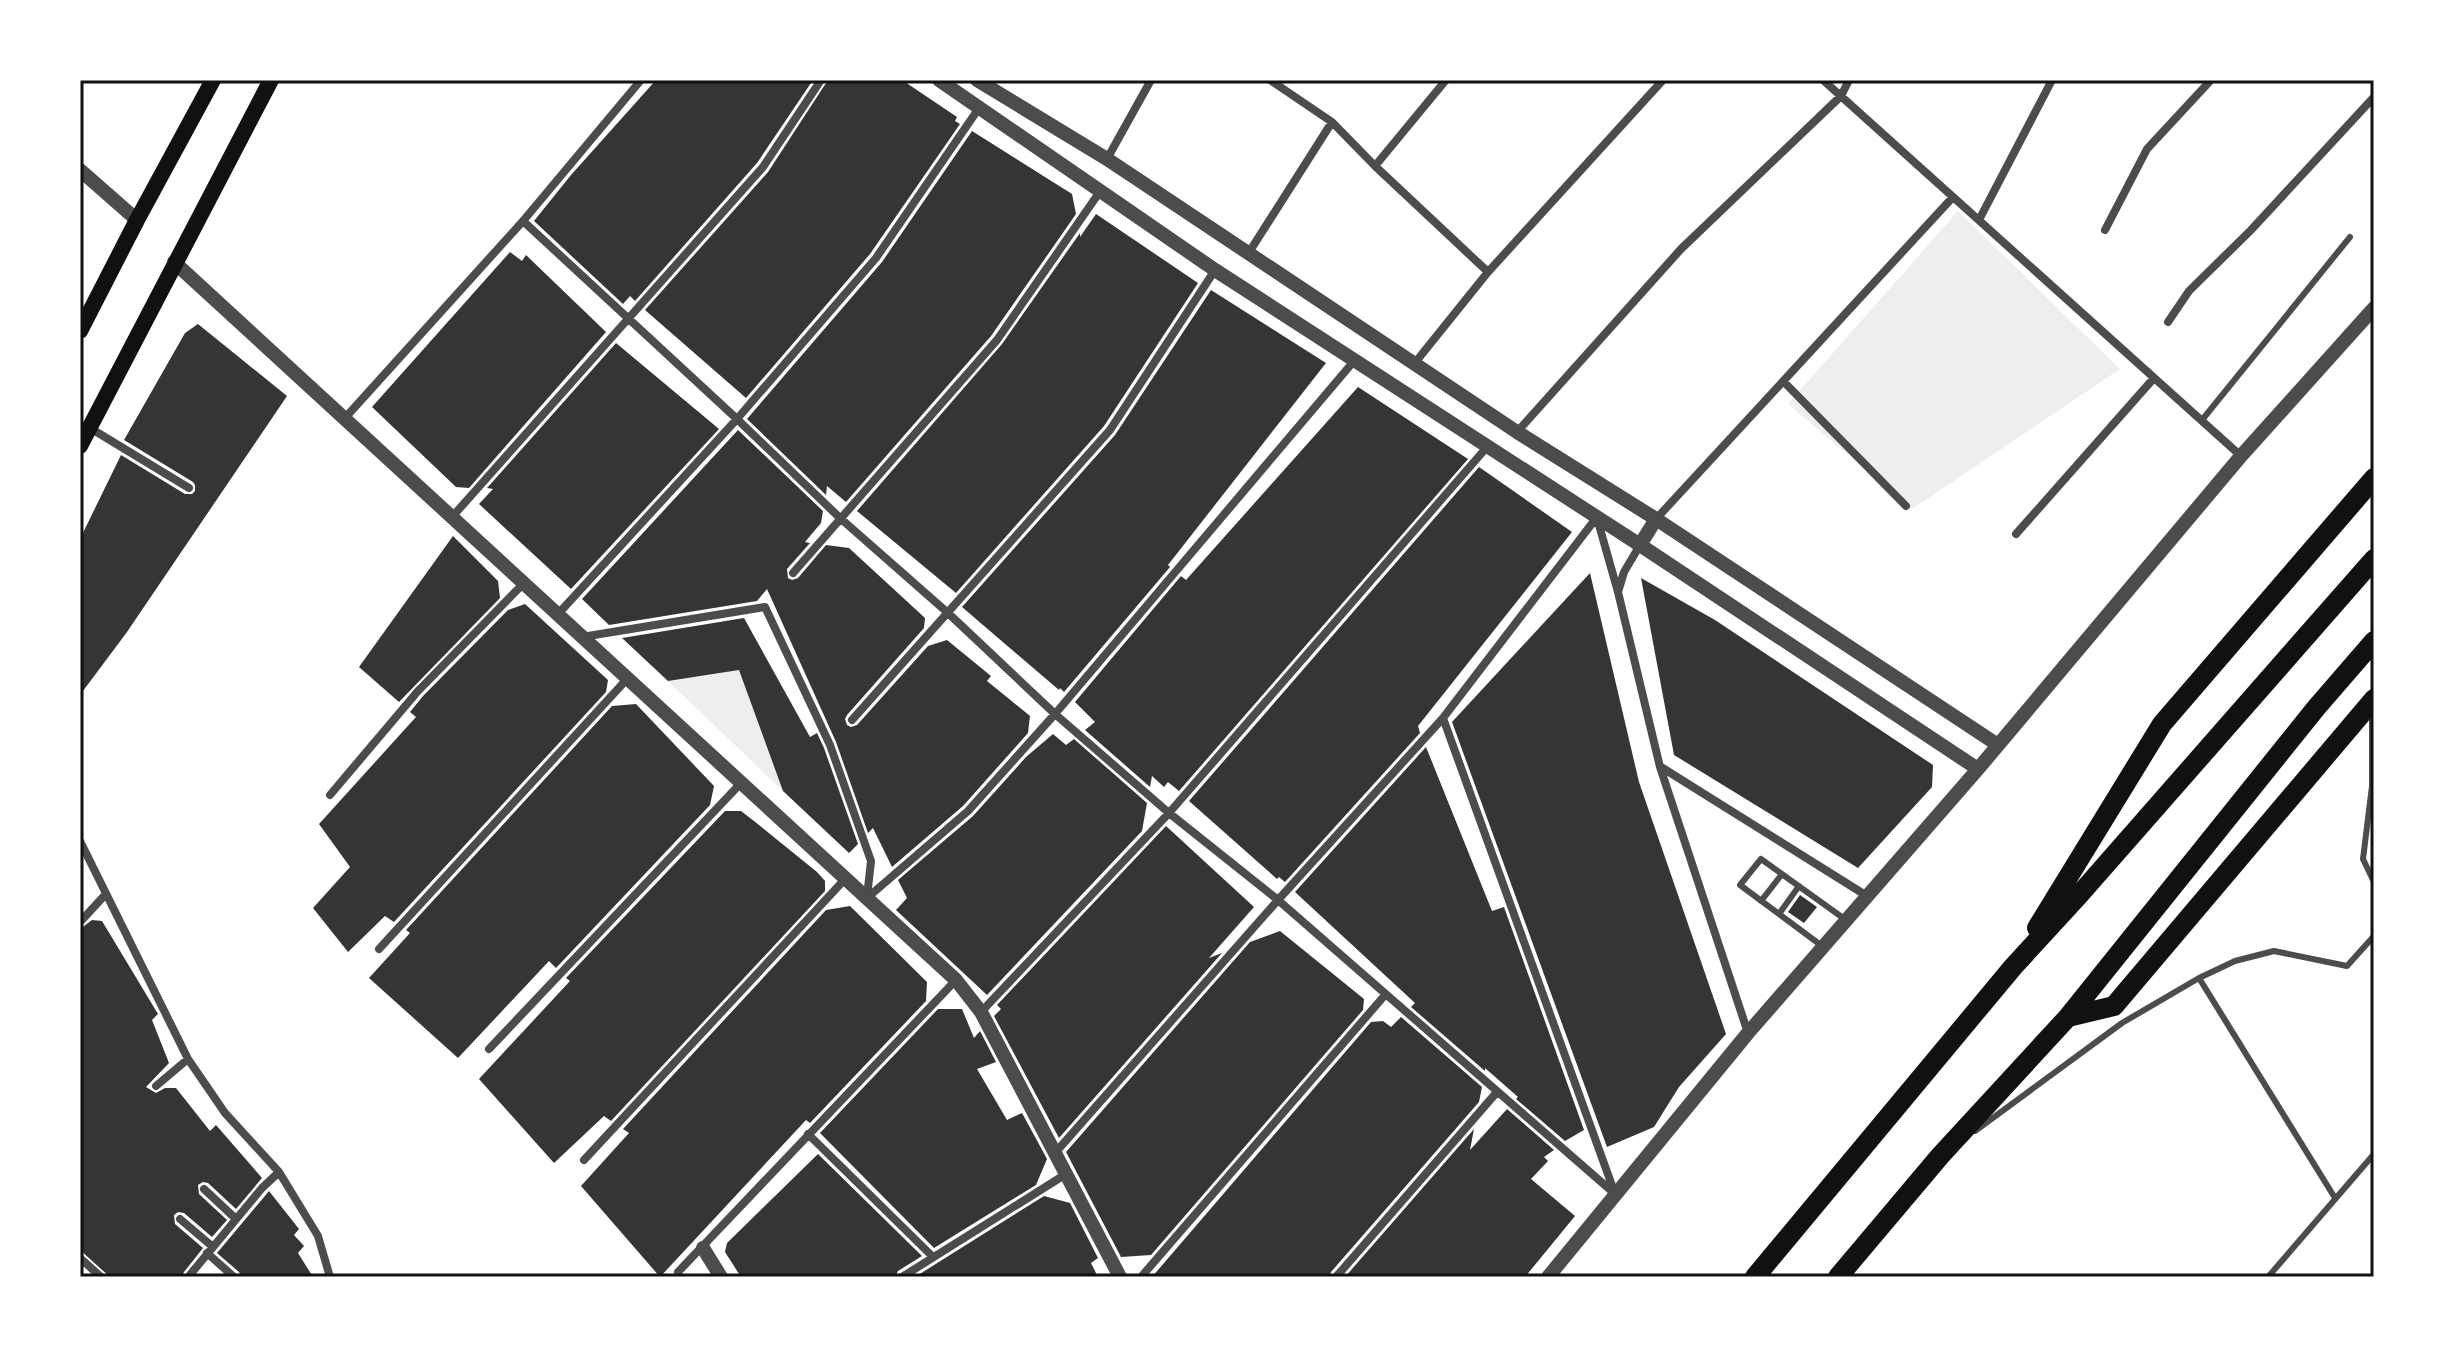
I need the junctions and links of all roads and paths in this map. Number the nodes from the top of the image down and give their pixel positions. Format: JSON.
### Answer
{"nodes":[{"id":1,"x":213,"y":80,"type":"edge"},
{"id":2,"x":271,"y":80,"type":"edge"},
{"id":3,"x":641,"y":80,"type":"edge"},
{"id":4,"x":821,"y":80,"type":"edge"},
{"id":5,"x":939,"y":80,"type":"edge"},
{"id":6,"x":1151,"y":80,"type":"edge"},
{"id":7,"x":1270,"y":80,"type":"edge"},
{"id":8,"x":1446,"y":80,"type":"edge"},
{"id":9,"x":1663,"y":80,"type":"edge"},
{"id":10,"x":1823,"y":80,"type":"edge"},
{"id":11,"x":1849,"y":80,"type":"edge"},
{"id":12,"x":2052,"y":80,"type":"edge"},
{"id":13,"x":2211,"y":80,"type":"edge"},
{"id":14,"x":982,"y":81,"type":"edge"},
{"id":15,"x":1841,"y":96,"type":"junction"},
{"id":16,"x":2374,"y":97,"type":"edge"},
{"id":17,"x":979,"y":108,"type":"junction"},
{"id":18,"x":1332,"y":122,"type":"junction"},
{"id":19,"x":1107,"y":159,"type":"junction"},
{"id":20,"x":1375,"y":166,"type":"junction"},
{"id":21,"x":80,"y":170,"type":"edge"},
{"id":22,"x":1101,"y":190,"type":"junction"},
{"id":23,"x":1953,"y":197,"type":"junction"},
{"id":24,"x":137,"y":220,"type":"junction"},
{"id":25,"x":1979,"y":220,"type":"junction"},
{"id":26,"x":523,"y":221,"type":"junction"},
{"id":27,"x":2105,"y":230,"type":"dead end"},
{"id":28,"x":2350,"y":237,"type":"dead end"},
{"id":29,"x":1248,"y":254,"type":"junction"},
{"id":30,"x":174,"y":262,"type":"junction"},
{"id":31,"x":1215,"y":270,"type":"junction"},
{"id":32,"x":1488,"y":272,"type":"junction"},
{"id":33,"x":2374,"y":308,"type":"edge"},
{"id":34,"x":628,"y":320,"type":"junction"},
{"id":35,"x":2168,"y":322,"type":"dead end"},
{"id":36,"x":80,"y":331,"type":"edge"},
{"id":37,"x":1354,"y":361,"type":"junction"},
{"id":38,"x":1414,"y":364,"type":"junction"},
{"id":39,"x":2154,"y":378,"type":"junction"},
{"id":40,"x":1783,"y":381,"type":"junction"},
{"id":41,"x":345,"y":418,"type":"junction"},
{"id":42,"x":737,"y":419,"type":"junction"},
{"id":43,"x":2202,"y":420,"type":"junction"},
{"id":44,"x":90,"y":428,"type":"junction"},
{"id":45,"x":1517,"y":432,"type":"junction"},
{"id":46,"x":80,"y":446,"type":"edge"},
{"id":47,"x":1487,"y":447,"type":"junction"},
{"id":48,"x":2241,"y":456,"type":"junction"},
{"id":49,"x":2374,"y":478,"type":"edge"},
{"id":50,"x":189,"y":488,"type":"dead end"},
{"id":51,"x":1906,"y":506,"type":"dead end"},
{"id":52,"x":452,"y":517,"type":"junction"},
{"id":53,"x":1597,"y":517,"type":"junction"},
{"id":54,"x":840,"y":518,"type":"junction"},
{"id":55,"x":1656,"y":519,"type":"junction"},
{"id":56,"x":2016,"y":534,"type":"dead end"},
{"id":57,"x":1640,"y":545,"type":"junction"},
{"id":58,"x":2374,"y":559,"type":"edge"},
{"id":59,"x":793,"y":573,"type":"dead end"},
{"id":60,"x":524,"y":583,"type":"junction"},
{"id":61,"x":1618,"y":592,"type":"junction"},
{"id":62,"x":948,"y":613,"type":"junction"},
{"id":63,"x":558,"y":614,"type":"junction"},
{"id":64,"x":582,"y":637,"type":"junction"},
{"id":65,"x":2374,"y":641,"type":"edge"},
{"id":66,"x":628,"y":678,"type":"junction"},
{"id":67,"x":2373,"y":700,"type":"edge"},
{"id":68,"x":1055,"y":714,"type":"junction"},
{"id":69,"x":1443,"y":718,"type":"junction"},
{"id":70,"x":852,"y":720,"type":"dead end"},
{"id":71,"x":1998,"y":745,"type":"junction"},
{"id":72,"x":1660,"y":767,"type":"junction"},
{"id":73,"x":1978,"y":769,"type":"junction"},
{"id":74,"x":741,"y":783,"type":"junction"},
{"id":75,"x":330,"y":795,"type":"dead end"},
{"id":76,"x":1169,"y":813,"type":"junction"},
{"id":77,"x":80,"y":841,"type":"edge"},
{"id":78,"x":1782,"y":874,"type":"junction"},
{"id":79,"x":846,"y":878,"type":"junction"},
{"id":80,"x":2374,"y":882,"type":"edge"},
{"id":81,"x":1799,"y":886,"type":"junction"},
{"id":82,"x":105,"y":895,"type":"junction"},
{"id":83,"x":1867,"y":896,"type":"junction"},
{"id":84,"x":867,"y":898,"type":"junction"},
{"id":85,"x":1278,"y":900,"type":"junction"},
{"id":86,"x":1761,"y":901,"type":"junction"},
{"id":87,"x":1779,"y":914,"type":"junction"},
{"id":88,"x":1846,"y":920,"type":"junction"},
{"id":89,"x":80,"y":922,"type":"edge"},
{"id":90,"x":2374,"y":936,"type":"edge"},
{"id":91,"x":1823,"y":947,"type":"junction"},
{"id":92,"x":379,"y":949,"type":"dead end"},
{"id":93,"x":2013,"y":967,"type":"junction"},
{"id":94,"x":2199,"y":978,"type":"junction"},
{"id":95,"x":956,"y":980,"type":"junction"},
{"id":96,"x":1385,"y":995,"type":"junction"},
{"id":97,"x":981,"y":1012,"type":"junction"},
{"id":98,"x":2068,"y":1017,"type":"junction"},
{"id":99,"x":1748,"y":1033,"type":"junction"},
{"id":100,"x":489,"y":1049,"type":"dead end"},
{"id":101,"x":188,"y":1059,"type":"junction"},
{"id":102,"x":156,"y":1086,"type":"dead end"},
{"id":103,"x":1497,"y":1092,"type":"junction"},
{"id":104,"x":808,"y":1134,"type":"junction"},
{"id":105,"x":1055,"y":1153,"type":"junction"},
{"id":106,"x":2374,"y":1154,"type":"edge"},
{"id":107,"x":1940,"y":1156,"type":"junction"},
{"id":108,"x":584,"y":1160,"type":"dead end"},
{"id":109,"x":279,"y":1172,"type":"junction"},
{"id":110,"x":1066,"y":1174,"type":"junction"},
{"id":111,"x":204,"y":1189,"type":"dead end"},
{"id":112,"x":1615,"y":1194,"type":"junction"},
{"id":113,"x":2335,"y":1198,"type":"junction"},
{"id":114,"x":180,"y":1219,"type":"dead end"},
{"id":115,"x":236,"y":1219,"type":"junction"},
{"id":116,"x":703,"y":1248,"type":"junction"},
{"id":117,"x":210,"y":1250,"type":"junction"},
{"id":118,"x":932,"y":1256,"type":"junction"},
{"id":119,"x":80,"y":1258,"type":"edge"},
{"id":120,"x":678,"y":1272,"type":"dead end"},
{"id":121,"x":189,"y":1276,"type":"edge"},
{"id":122,"x":101,"y":1277,"type":"edge"},
{"id":123,"x":234,"y":1277,"type":"edge"},
{"id":124,"x":330,"y":1277,"type":"edge"},
{"id":125,"x":721,"y":1277,"type":"edge"},
{"id":126,"x":902,"y":1277,"type":"edge"},
{"id":127,"x":1120,"y":1277,"type":"edge"},
{"id":128,"x":1141,"y":1277,"type":"edge"},
{"id":129,"x":1336,"y":1277,"type":"edge"},
{"id":130,"x":1548,"y":1277,"type":"edge"},
{"id":131,"x":1755,"y":1277,"type":"edge"},
{"id":132,"x":1838,"y":1277,"type":"edge"},
{"id":133,"x":2268,"y":1277,"type":"edge"}],
"edges":[{"from":1,"to":24,"type":"main road"},
{"from":2,"to":30,"type":"main road"},
{"from":3,"to":26,"type":"street"},
{"from":4,"to":34,"type":"street"},
{"from":5,"to":17,"type":"street"},
{"from":6,"to":19,"type":"street"},
{"from":7,"to":18,"type":"street"},
{"from":8,"to":20,"type":"street"},
{"from":9,"to":32,"type":"street"},
{"from":10,"to":15,"type":"street"},
{"from":11,"to":15,"type":"street"},
{"from":12,"to":25,"type":"street"},
{"from":13,"to":27,"type":"street"},
{"from":14,"to":19,"type":"street"},
{"from":15,"to":23,"type":"street"},
{"from":15,"to":45,"type":"street"},
{"from":16,"to":35,"type":"street"},
{"from":17,"to":22,"type":"street"},
{"from":17,"to":42,"type":"street"},
{"from":18,"to":20,"type":"street"},
{"from":18,"to":29,"type":"street"},
{"from":19,"to":29,"type":"street"},
{"from":20,"to":32,"type":"street"},
{"from":21,"to":24,"type":"street"},
{"from":22,"to":31,"type":"street"},
{"from":22,"to":54,"type":"street"},
{"from":23,"to":25,"type":"street"},
{"from":23,"to":40,"type":"street"},
{"from":24,"to":36,"type":"main road"},
{"from":25,"to":39,"type":"street"},
{"from":26,"to":34,"type":"street"},
{"from":26,"to":41,"type":"street"},
{"from":28,"to":43,"type":"lane"},
{"from":29,"to":38,"type":"street"},
{"from":30,"to":41,"type":"street"},
{"from":30,"to":44,"type":"main road"},
{"from":31,"to":37,"type":"street"},
{"from":31,"to":62,"type":"street"},
{"from":32,"to":38,"type":"street"},
{"from":33,"to":48,"type":"street"},
{"from":34,"to":42,"type":"street"},
{"from":34,"to":52,"type":"street"},
{"from":37,"to":47,"type":"street"},
{"from":37,"to":68,"type":"street"},
{"from":38,"to":45,"type":"street"},
{"from":39,"to":43,"type":"street"},
{"from":39,"to":56,"type":"street"},
{"from":40,"to":51,"type":"street"},
{"from":40,"to":55,"type":"street"},
{"from":41,"to":52,"type":"street"},
{"from":42,"to":54,"type":"street"},
{"from":42,"to":63,"type":"street"},
{"from":43,"to":48,"type":"street"},
{"from":44,"to":46,"type":"main road"},
{"from":44,"to":50,"type":"street"},
{"from":45,"to":55,"type":"street"},
{"from":47,"to":53,"type":"street"},
{"from":47,"to":76,"type":"street"},
{"from":48,"to":71,"type":"street"},
{"from":49,"to":93,"type":"highway"},
{"from":52,"to":60,"type":"street"},
{"from":53,"to":57,"type":"street"},
{"from":53,"to":61,"type":"street"},
{"from":53,"to":69,"type":"street"},
{"from":54,"to":59,"type":"street"},
{"from":54,"to":62,"type":"street"},
{"from":55,"to":57,"type":"street"},
{"from":55,"to":71,"type":"street"},
{"from":57,"to":61,"type":"street"},
{"from":57,"to":73,"type":"street"},
{"from":58,"to":93,"type":"highway"},
{"from":60,"to":63,"type":"street"},
{"from":60,"to":75,"type":"street"},
{"from":61,"to":72,"type":"street"},
{"from":62,"to":68,"type":"street"},
{"from":62,"to":70,"type":"street"},
{"from":63,"to":64,"type":"street"},
{"from":64,"to":66,"type":"street"},
{"from":64,"to":84,"type":"street"},
{"from":65,"to":98,"type":"highway"},
{"from":66,"to":74,"type":"street"},
{"from":66,"to":92,"type":"street"},
{"from":67,"to":80,"type":"lane"},
{"from":67,"to":98,"type":"highway"},
{"from":68,"to":76,"type":"street"},
{"from":68,"to":84,"type":"street"},
{"from":69,"to":85,"type":"street"},
{"from":69,"to":112,"type":"street"},
{"from":71,"to":73,"type":"street"},
{"from":72,"to":83,"type":"street"},
{"from":72,"to":99,"type":"street"},
{"from":73,"to":83,"type":"street"},
{"from":74,"to":79,"type":"street"},
{"from":74,"to":100,"type":"street"},
{"from":76,"to":85,"type":"street"},
{"from":76,"to":97,"type":"street"},
{"from":77,"to":82,"type":"street"},
{"from":78,"to":81,"type":"lane"},
{"from":78,"to":86,"type":"lane"},
{"from":78,"to":86,"type":"lane"},
{"from":79,"to":84,"type":"street"},
{"from":79,"to":108,"type":"street"},
{"from":81,"to":87,"type":"lane"},
{"from":81,"to":88,"type":"lane"},
{"from":82,"to":89,"type":"street"},
{"from":82,"to":101,"type":"street"},
{"from":83,"to":88,"type":"street"},
{"from":84,"to":95,"type":"street"},
{"from":85,"to":96,"type":"street"},
{"from":85,"to":105,"type":"street"},
{"from":86,"to":87,"type":"lane"},
{"from":87,"to":91,"type":"lane"},
{"from":88,"to":91,"type":"street"},
{"from":90,"to":94,"type":"lane"},
{"from":91,"to":99,"type":"street"},
{"from":93,"to":131,"type":"highway"},
{"from":94,"to":107,"type":"lane"},
{"from":94,"to":113,"type":"lane"},
{"from":95,"to":97,"type":"street"},
{"from":95,"to":104,"type":"street"},
{"from":96,"to":103,"type":"street"},
{"from":96,"to":128,"type":"street"},
{"from":97,"to":105,"type":"street"},
{"from":98,"to":107,"type":"highway"},
{"from":99,"to":112,"type":"street"},
{"from":101,"to":102,"type":"street"},
{"from":101,"to":109,"type":"street"},
{"from":103,"to":112,"type":"street"},
{"from":103,"to":129,"type":"street"},
{"from":104,"to":116,"type":"street"},
{"from":104,"to":118,"type":"street"},
{"from":105,"to":110,"type":"street"},
{"from":106,"to":113,"type":"lane"},
{"from":107,"to":132,"type":"highway"},
{"from":109,"to":115,"type":"street"},
{"from":109,"to":124,"type":"street"},
{"from":110,"to":118,"type":"street"},
{"from":110,"to":127,"type":"street"},
{"from":111,"to":115,"type":"street"},
{"from":112,"to":130,"type":"street"},
{"from":113,"to":133,"type":"lane"},
{"from":114,"to":117,"type":"street"},
{"from":115,"to":117,"type":"street"},
{"from":116,"to":120,"type":"street"},
{"from":116,"to":125,"type":"street"},
{"from":117,"to":121,"type":"street"},
{"from":117,"to":123,"type":"street"},
{"from":118,"to":126,"type":"street"},
{"from":119,"to":122,"type":"street"}]}
